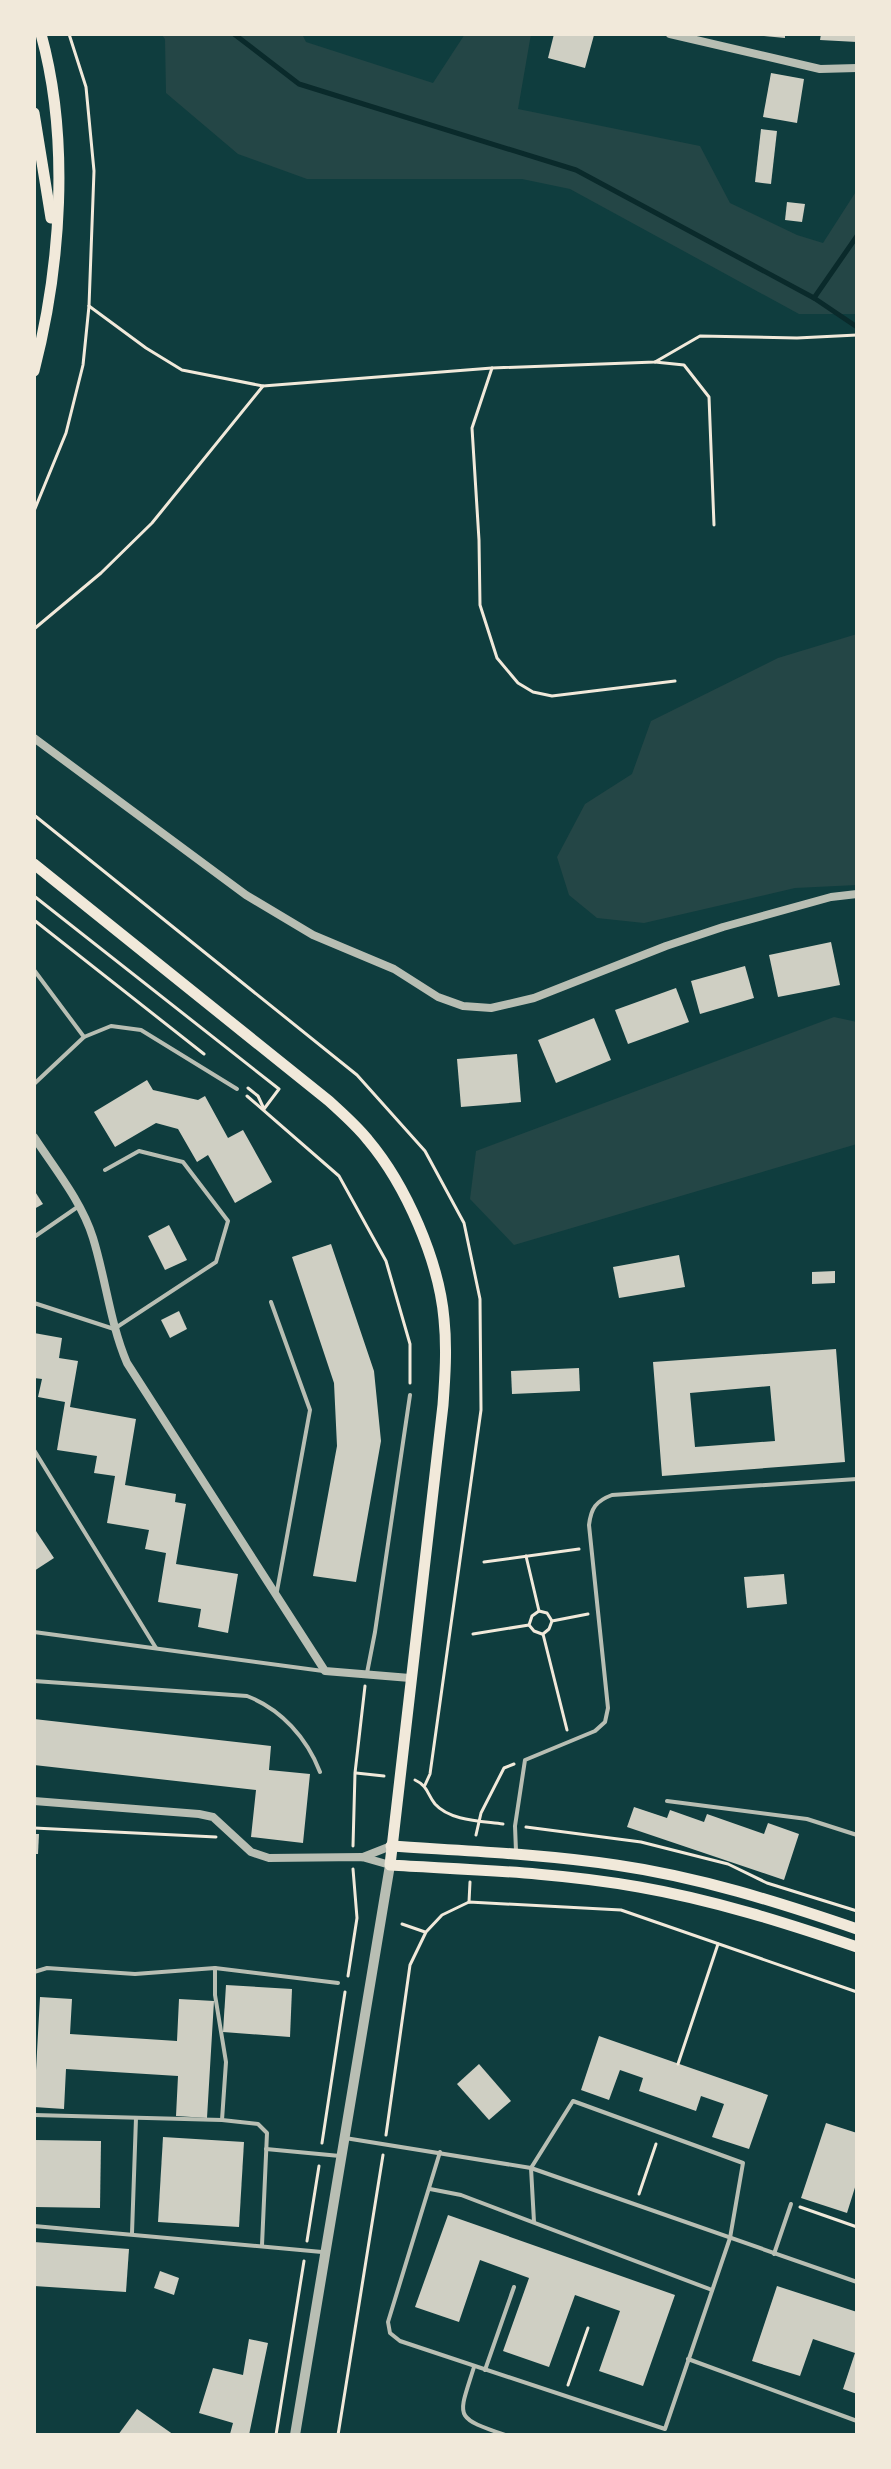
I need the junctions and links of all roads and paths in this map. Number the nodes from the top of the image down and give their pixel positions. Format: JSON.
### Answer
{"nodes":[{"id":1,"x":41,"y":34,"type":"edge"},
{"id":2,"x":69,"y":34,"type":"edge"},
{"id":3,"x":675,"y":35,"type":"edge"},
{"id":4,"x":857,"y":68,"type":"edge"},
{"id":5,"x":34,"y":113,"type":"edge"},
{"id":6,"x":55,"y":243,"type":"junction"},
{"id":7,"x":89,"y":306,"type":"junction"},
{"id":8,"x":857,"y":335,"type":"edge"},
{"id":9,"x":655,"y":362,"type":"junction"},
{"id":10,"x":34,"y":368,"type":"edge"},
{"id":11,"x":492,"y":368,"type":"junction"},
{"id":12,"x":263,"y":386,"type":"junction"},
{"id":13,"x":34,"y":511,"type":"edge"},
{"id":14,"x":714,"y":525,"type":"dead end"},
{"id":15,"x":34,"y":629,"type":"edge"},
{"id":16,"x":675,"y":681,"type":"dead end"},
{"id":17,"x":34,"y":738,"type":"edge"},
{"id":18,"x":34,"y":815,"type":"edge"},
{"id":19,"x":34,"y":864,"type":"edge"},
{"id":20,"x":857,"y":894,"type":"edge"},
{"id":21,"x":34,"y":896,"type":"edge"},
{"id":22,"x":34,"y":920,"type":"edge"},
{"id":23,"x":34,"y":970,"type":"edge"},
{"id":24,"x":84,"y":1037,"type":"junction"},
{"id":25,"x":208,"y":1057,"type":"dead end"},
{"id":26,"x":34,"y":1084,"type":"edge"},
{"id":27,"x":246,"y":1087,"type":"dead end"},
{"id":28,"x":237,"y":1089,"type":"joint"},
{"id":29,"x":264,"y":1109,"type":"junction"},
{"id":30,"x":34,"y":1137,"type":"edge"},
{"id":31,"x":105,"y":1170,"type":"dead end"},
{"id":32,"x":79,"y":1206,"type":"junction"},
{"id":33,"x":34,"y":1237,"type":"edge"},
{"id":34,"x":271,"y":1302,"type":"dead end"},
{"id":35,"x":34,"y":1303,"type":"edge"},
{"id":36,"x":857,"y":1327,"type":"edge"},
{"id":37,"x":114,"y":1329,"type":"junction"},
{"id":38,"x":857,"y":1347,"type":"edge"},
{"id":39,"x":410,"y":1395,"type":"joint"},
{"id":40,"x":34,"y":1450,"type":"edge"},
{"id":41,"x":857,"y":1479,"type":"edge"},
{"id":42,"x":591,"y":1547,"type":"junction"},
{"id":43,"x":526,"y":1556,"type":"junction"},
{"id":44,"x":484,"y":1562,"type":"dead end"},
{"id":45,"x":277,"y":1594,"type":"junction"},
{"id":46,"x":539,"y":1611,"type":"junction"},
{"id":47,"x":598,"y":1612,"type":"junction"},
{"id":48,"x":552,"y":1621,"type":"junction"},
{"id":49,"x":529,"y":1625,"type":"junction"},
{"id":50,"x":34,"y":1632,"type":"edge"},
{"id":51,"x":473,"y":1634,"type":"dead end"},
{"id":52,"x":543,"y":1634,"type":"junction"},
{"id":53,"x":156,"y":1648,"type":"junction"},
{"id":54,"x":325,"y":1671,"type":"junction"},
{"id":55,"x":410,"y":1678,"type":"junction"},
{"id":56,"x":366,"y":1679,"type":"junction"},
{"id":57,"x":34,"y":1681,"type":"edge"},
{"id":58,"x":570,"y":1742,"type":"junction"},
{"id":59,"x":525,"y":1760,"type":"junction"},
{"id":60,"x":320,"y":1772,"type":"dead end"},
{"id":61,"x":355,"y":1773,"type":"junction"},
{"id":62,"x":384,"y":1776,"type":"dead end"},
{"id":63,"x":415,"y":1780,"type":"dead end"},
{"id":64,"x":425,"y":1785,"type":"junction"},
{"id":65,"x":34,"y":1801,"type":"edge"},
{"id":66,"x":667,"y":1801,"type":"dead end"},
{"id":67,"x":479,"y":1821,"type":"junction"},
{"id":68,"x":511,"y":1825,"type":"dead end"},
{"id":69,"x":521,"y":1827,"type":"dead end"},
{"id":70,"x":34,"y":1828,"type":"edge"},
{"id":71,"x":857,"y":1835,"type":"edge"},
{"id":72,"x":236,"y":1838,"type":"junction"},
{"id":73,"x":475,"y":1842,"type":"dead end"},
{"id":74,"x":391,"y":1846,"type":"junction"},
{"id":75,"x":353,"y":1850,"type":"dead end"},
{"id":76,"x":516,"y":1855,"type":"junction"},
{"id":77,"x":362,"y":1857,"type":"junction"},
{"id":78,"x":353,"y":1865,"type":"dead end"},
{"id":79,"x":390,"y":1865,"type":"junction"},
{"id":80,"x":471,"y":1881,"type":"dead end"},
{"id":81,"x":469,"y":1902,"type":"junction"},
{"id":82,"x":857,"y":1911,"type":"edge"},
{"id":83,"x":402,"y":1924,"type":"dead end"},
{"id":84,"x":857,"y":1929,"type":"edge"},
{"id":85,"x":426,"y":1932,"type":"junction"},
{"id":86,"x":718,"y":1944,"type":"junction"},
{"id":87,"x":857,"y":1947,"type":"edge"},
{"id":88,"x":215,"y":1968,"type":"junction"},
{"id":89,"x":34,"y":1972,"type":"edge"},
{"id":90,"x":338,"y":1983,"type":"dead end"},
{"id":91,"x":857,"y":1992,"type":"edge"},
{"id":92,"x":678,"y":2064,"type":"dead end"},
{"id":93,"x":34,"y":2115,"type":"edge"},
{"id":94,"x":136,"y":2118,"type":"junction"},
{"id":95,"x":222,"y":2120,"type":"junction"},
{"id":96,"x":659,"y":2132,"type":"junction"},
{"id":97,"x":345,"y":2138,"type":"junction"},
{"id":98,"x":385,"y":2140,"type":"dead end"},
{"id":99,"x":322,"y":2145,"type":"dead end"},
{"id":100,"x":384,"y":2147,"type":"dead end"},
{"id":101,"x":266,"y":2149,"type":"junction"},
{"id":102,"x":440,"y":2152,"type":"junction"},
{"id":103,"x":342,"y":2156,"type":"junction"},
{"id":104,"x":320,"y":2160,"type":"dead end"},
{"id":105,"x":531,"y":2168,"type":"junction"},
{"id":106,"x":430,"y":2189,"type":"junction"},
{"id":107,"x":791,"y":2204,"type":"joint"},
{"id":108,"x":635,"y":2205,"type":"junction"},
{"id":109,"x":534,"y":2222,"type":"junction"},
{"id":110,"x":34,"y":2226,"type":"edge"},
{"id":111,"x":857,"y":2227,"type":"edge"},
{"id":112,"x":132,"y":2233,"type":"junction"},
{"id":113,"x":730,"y":2238,"type":"junction"},
{"id":114,"x":307,"y":2241,"type":"dead end"},
{"id":115,"x":262,"y":2245,"type":"junction"},
{"id":116,"x":326,"y":2252,"type":"junction"},
{"id":117,"x":305,"y":2254,"type":"dead end"},
{"id":118,"x":774,"y":2254,"type":"junction"},
{"id":119,"x":857,"y":2282,"type":"edge"},
{"id":120,"x":514,"y":2287,"type":"dead end"},
{"id":121,"x":712,"y":2290,"type":"junction"},
{"id":122,"x":588,"y":2328,"type":"dead end"},
{"id":123,"x":688,"y":2359,"type":"junction"},
{"id":124,"x":474,"y":2366,"type":"junction"},
{"id":125,"x":485,"y":2370,"type":"junction"},
{"id":126,"x":564,"y":2396,"type":"junction"},
{"id":127,"x":857,"y":2421,"type":"edge"},
{"id":128,"x":664,"y":2432,"type":"edge"},
{"id":129,"x":276,"y":2435,"type":"edge"},
{"id":130,"x":295,"y":2435,"type":"edge"},
{"id":131,"x":338,"y":2435,"type":"edge"},
{"id":132,"x":505,"y":2435,"type":"edge"}],
"edges":[{"from":1,"to":6,"type":"main road"},
{"from":2,"to":7,"type":"path"},
{"from":3,"to":4,"type":"street"},
{"from":5,"to":6,"type":"main road"},
{"from":6,"to":10,"type":"main road"},
{"from":7,"to":12,"type":"path"},
{"from":7,"to":13,"type":"path"},
{"from":8,"to":9,"type":"path"},
{"from":9,"to":11,"type":"path"},
{"from":9,"to":14,"type":"path"},
{"from":11,"to":12,"type":"path"},
{"from":11,"to":16,"type":"path"},
{"from":12,"to":15,"type":"path"},
{"from":17,"to":20,"type":"street"},
{"from":18,"to":64,"type":"path"},
{"from":19,"to":55,"type":"main road"},
{"from":21,"to":29,"type":"path"},
{"from":22,"to":25,"type":"path"},
{"from":23,"to":24,"type":"lane"},
{"from":24,"to":26,"type":"lane"},
{"from":24,"to":28,"type":"lane"},
{"from":27,"to":29,"type":"path"},
{"from":28,"to":29,"type":"path"},
{"from":29,"to":39,"type":"path"},
{"from":30,"to":32,"type":"street"},
{"from":31,"to":37,"type":"lane"},
{"from":32,"to":33,"type":"lane"},
{"from":32,"to":37,"type":"street"},
{"from":34,"to":45,"type":"lane"},
{"from":35,"to":37,"type":"lane"},
{"from":36,"to":38,"type":"path"},
{"from":37,"to":45,"type":"street"},
{"from":39,"to":56,"type":"lane"},
{"from":40,"to":53,"type":"lane"},
{"from":41,"to":42,"type":"lane"},
{"from":42,"to":43,"type":"path"},
{"from":42,"to":47,"type":"lane"},
{"from":43,"to":44,"type":"path"},
{"from":43,"to":46,"type":"path"},
{"from":45,"to":54,"type":"street"},
{"from":46,"to":48,"type":"path"},
{"from":46,"to":49,"type":"path"},
{"from":47,"to":48,"type":"path"},
{"from":47,"to":58,"type":"lane"},
{"from":48,"to":52,"type":"path"},
{"from":49,"to":51,"type":"path"},
{"from":49,"to":52,"type":"path"},
{"from":50,"to":53,"type":"lane"},
{"from":52,"to":58,"type":"path"},
{"from":53,"to":54,"type":"lane"},
{"from":54,"to":56,"type":"street"},
{"from":55,"to":56,"type":"street"},
{"from":55,"to":74,"type":"main road"},
{"from":56,"to":61,"type":"path"},
{"from":57,"to":60,"type":"lane"},
{"from":58,"to":59,"type":"lane"},
{"from":59,"to":67,"type":"path"},
{"from":59,"to":76,"type":"lane"},
{"from":61,"to":62,"type":"path"},
{"from":61,"to":75,"type":"path"},
{"from":63,"to":64,"type":"path"},
{"from":64,"to":67,"type":"path"},
{"from":65,"to":72,"type":"street"},
{"from":66,"to":71,"type":"lane"},
{"from":67,"to":68,"type":"path"},
{"from":67,"to":73,"type":"path"},
{"from":69,"to":82,"type":"path"},
{"from":70,"to":72,"type":"path"},
{"from":72,"to":77,"type":"street"},
{"from":74,"to":76,"type":"main road"},
{"from":74,"to":77,"type":"street"},
{"from":74,"to":79,"type":"main road"},
{"from":76,"to":84,"type":"main road"},
{"from":77,"to":79,"type":"street"},
{"from":78,"to":99,"type":"path"},
{"from":79,"to":87,"type":"main road"},
{"from":79,"to":97,"type":"street"},
{"from":80,"to":81,"type":"path"},
{"from":81,"to":85,"type":"path"},
{"from":81,"to":86,"type":"path"},
{"from":83,"to":85,"type":"path"},
{"from":85,"to":98,"type":"path"},
{"from":86,"to":91,"type":"path"},
{"from":86,"to":92,"type":"path"},
{"from":88,"to":89,"type":"lane"},
{"from":88,"to":90,"type":"lane"},
{"from":88,"to":95,"type":"lane"},
{"from":93,"to":94,"type":"lane"},
{"from":94,"to":95,"type":"lane"},
{"from":94,"to":112,"type":"lane"},
{"from":95,"to":101,"type":"lane"},
{"from":96,"to":105,"type":"lane"},
{"from":96,"to":108,"type":"path"},
{"from":96,"to":113,"type":"lane"},
{"from":97,"to":102,"type":"lane"},
{"from":97,"to":103,"type":"street"},
{"from":100,"to":131,"type":"path"},
{"from":101,"to":103,"type":"lane"},
{"from":101,"to":115,"type":"lane"},
{"from":102,"to":105,"type":"lane"},
{"from":102,"to":106,"type":"lane"},
{"from":103,"to":116,"type":"street"},
{"from":104,"to":114,"type":"path"},
{"from":105,"to":108,"type":"lane"},
{"from":105,"to":109,"type":"lane"},
{"from":106,"to":109,"type":"lane"},
{"from":106,"to":124,"type":"lane"},
{"from":107,"to":111,"type":"path"},
{"from":107,"to":118,"type":"lane"},
{"from":108,"to":113,"type":"lane"},
{"from":109,"to":121,"type":"lane"},
{"from":110,"to":112,"type":"lane"},
{"from":112,"to":115,"type":"lane"},
{"from":113,"to":118,"type":"lane"},
{"from":113,"to":121,"type":"lane"},
{"from":115,"to":116,"type":"lane"},
{"from":116,"to":130,"type":"street"},
{"from":117,"to":129,"type":"path"},
{"from":118,"to":119,"type":"lane"},
{"from":120,"to":125,"type":"lane"},
{"from":121,"to":123,"type":"lane"},
{"from":122,"to":126,"type":"path"},
{"from":123,"to":127,"type":"lane"},
{"from":123,"to":128,"type":"lane"},
{"from":124,"to":125,"type":"lane"},
{"from":124,"to":132,"type":"lane"},
{"from":125,"to":126,"type":"lane"},
{"from":126,"to":128,"type":"lane"}]}
